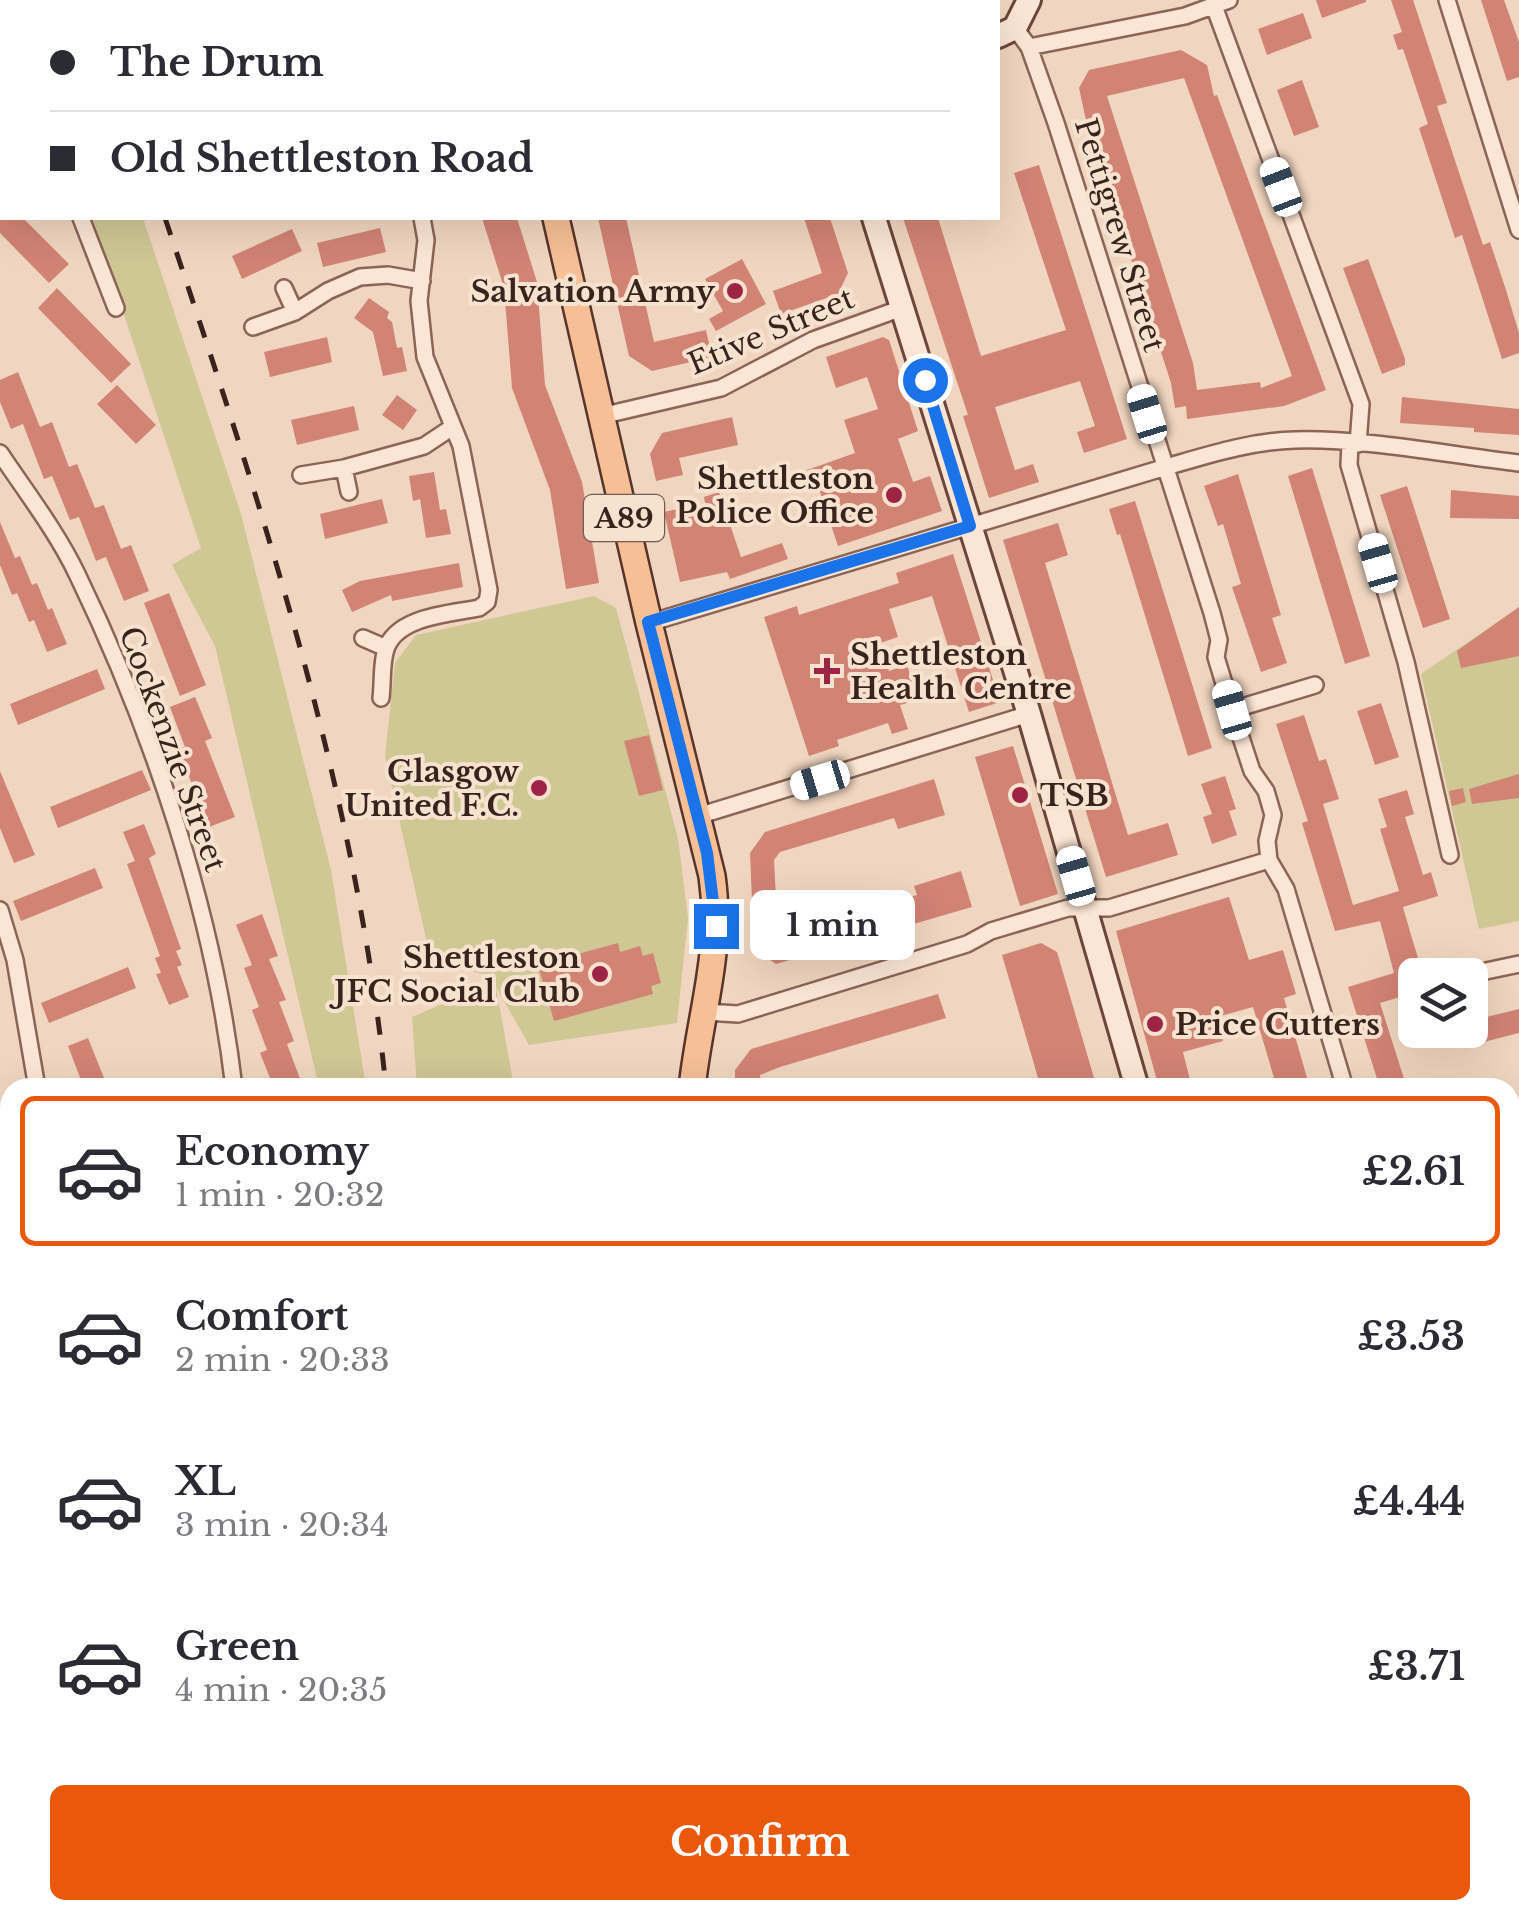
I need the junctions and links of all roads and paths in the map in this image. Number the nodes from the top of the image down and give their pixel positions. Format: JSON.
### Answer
{"nodes":[{"id":1,"x":1029,"y":0,"type":"edge"},
{"id":2,"x":1447,"y":0,"type":"edge"},
{"id":3,"x":1221,"y":3,"type":"edge"},
{"id":4,"x":1014,"y":37,"type":"edge"},
{"id":5,"x":82,"y":220,"type":"edge"},
{"id":6,"x":422,"y":220,"type":"edge"},
{"id":7,"x":556,"y":220,"type":"edge"},
{"id":8,"x":875,"y":220,"type":"edge"},
{"id":9,"x":1519,"y":230,"type":"edge"},
{"id":10,"x":422,"y":280,"type":"junction"},
{"id":11,"x":284,"y":288,"type":"dead end"},
{"id":12,"x":116,"y":308,"type":"dead end"},
{"id":13,"x":902,"y":308,"type":"junction"},
{"id":14,"x":294,"y":312,"type":"junction"},
{"id":15,"x":254,"y":327,"type":"dead end"},
{"id":16,"x":601,"y":416,"type":"junction"},
{"id":17,"x":451,"y":428,"type":"junction"},
{"id":18,"x":1354,"y":444,"type":"junction"},
{"id":19,"x":0,"y":453,"type":"edge"},
{"id":20,"x":1519,"y":463,"type":"edge"},
{"id":21,"x":1166,"y":467,"type":"junction"},
{"id":22,"x":344,"y":468,"type":"junction"},
{"id":23,"x":301,"y":475,"type":"dead end"},
{"id":24,"x":348,"y":492,"type":"dead end"},
{"id":25,"x":970,"y":526,"type":"junction"},
{"id":26,"x":648,"y":622,"type":"junction"},
{"id":27,"x":363,"y":638,"type":"dead end"},
{"id":28,"x":386,"y":648,"type":"junction"},
{"id":29,"x":1315,"y":685,"type":"dead end"},
{"id":30,"x":381,"y":698,"type":"dead end"},
{"id":31,"x":1232,"y":710,"type":"junction"},
{"id":32,"x":1029,"y":714,"type":"junction"},
{"id":33,"x":698,"y":816,"type":"junction"},
{"id":34,"x":1450,"y":855,"type":"dead end"},
{"id":35,"x":1269,"y":860,"type":"junction"},
{"id":36,"x":1086,"y":909,"type":"junction"},
{"id":37,"x":0,"y":910,"type":"edge"},
{"id":38,"x":1519,"y":964,"type":"edge"},
{"id":39,"x":1488,"y":972,"type":"edge"},
{"id":40,"x":705,"y":1012,"type":"junction"},
{"id":41,"x":35,"y":1078,"type":"edge"},
{"id":42,"x":232,"y":1078,"type":"edge"},
{"id":43,"x":694,"y":1078,"type":"edge"},
{"id":44,"x":1134,"y":1078,"type":"edge"},
{"id":45,"x":1343,"y":1078,"type":"edge"}],
"edges":[{"from":1,"to":4,"type":"street"},
{"from":2,"to":9,"type":"street"},
{"from":3,"to":4,"type":"street"},
{"from":3,"to":18,"type":"street"},
{"from":4,"to":21,"type":"street","name":"Pettigrew Street"},
{"from":5,"to":12,"type":"street"},
{"from":6,"to":10,"type":"street"},
{"from":7,"to":16,"type":"main road","number":"A89"},
{"from":8,"to":13,"type":"street"},
{"from":10,"to":14,"type":"street"},
{"from":10,"to":17,"type":"street"},
{"from":11,"to":14,"type":"street"},
{"from":13,"to":16,"type":"street","name":"Etive Street"},
{"from":13,"to":25,"type":"street"},
{"from":14,"to":15,"type":"street"},
{"from":16,"to":26,"type":"main road","number":"A89"},
{"from":17,"to":22,"type":"street"},
{"from":17,"to":28,"type":"street"},
{"from":18,"to":20,"type":"street"},
{"from":18,"to":21,"type":"street"},
{"from":18,"to":34,"type":"street"},
{"from":19,"to":42,"type":"street","name":"Cockenzie Street"},
{"from":21,"to":25,"type":"street"},
{"from":21,"to":31,"type":"street","name":"Pettigrew Street"},
{"from":22,"to":23,"type":"street"},
{"from":22,"to":24,"type":"street"},
{"from":25,"to":26,"type":"street"},
{"from":25,"to":32,"type":"street"},
{"from":26,"to":33,"type":"main road","number":"A89"},
{"from":27,"to":28,"type":"street"},
{"from":28,"to":30,"type":"street"},
{"from":29,"to":31,"type":"street"},
{"from":31,"to":35,"type":"street","name":"Pettigrew Street"},
{"from":32,"to":33,"type":"street"},
{"from":32,"to":36,"type":"street"},
{"from":33,"to":40,"type":"main road","number":"A89"},
{"from":35,"to":36,"type":"street"},
{"from":35,"to":45,"type":"street","name":"Pettigrew Street"},
{"from":36,"to":40,"type":"street"},
{"from":36,"to":44,"type":"street"},
{"from":37,"to":41,"type":"street"},
{"from":38,"to":39,"type":"street"},
{"from":40,"to":43,"type":"main road","number":"A89"}]}
